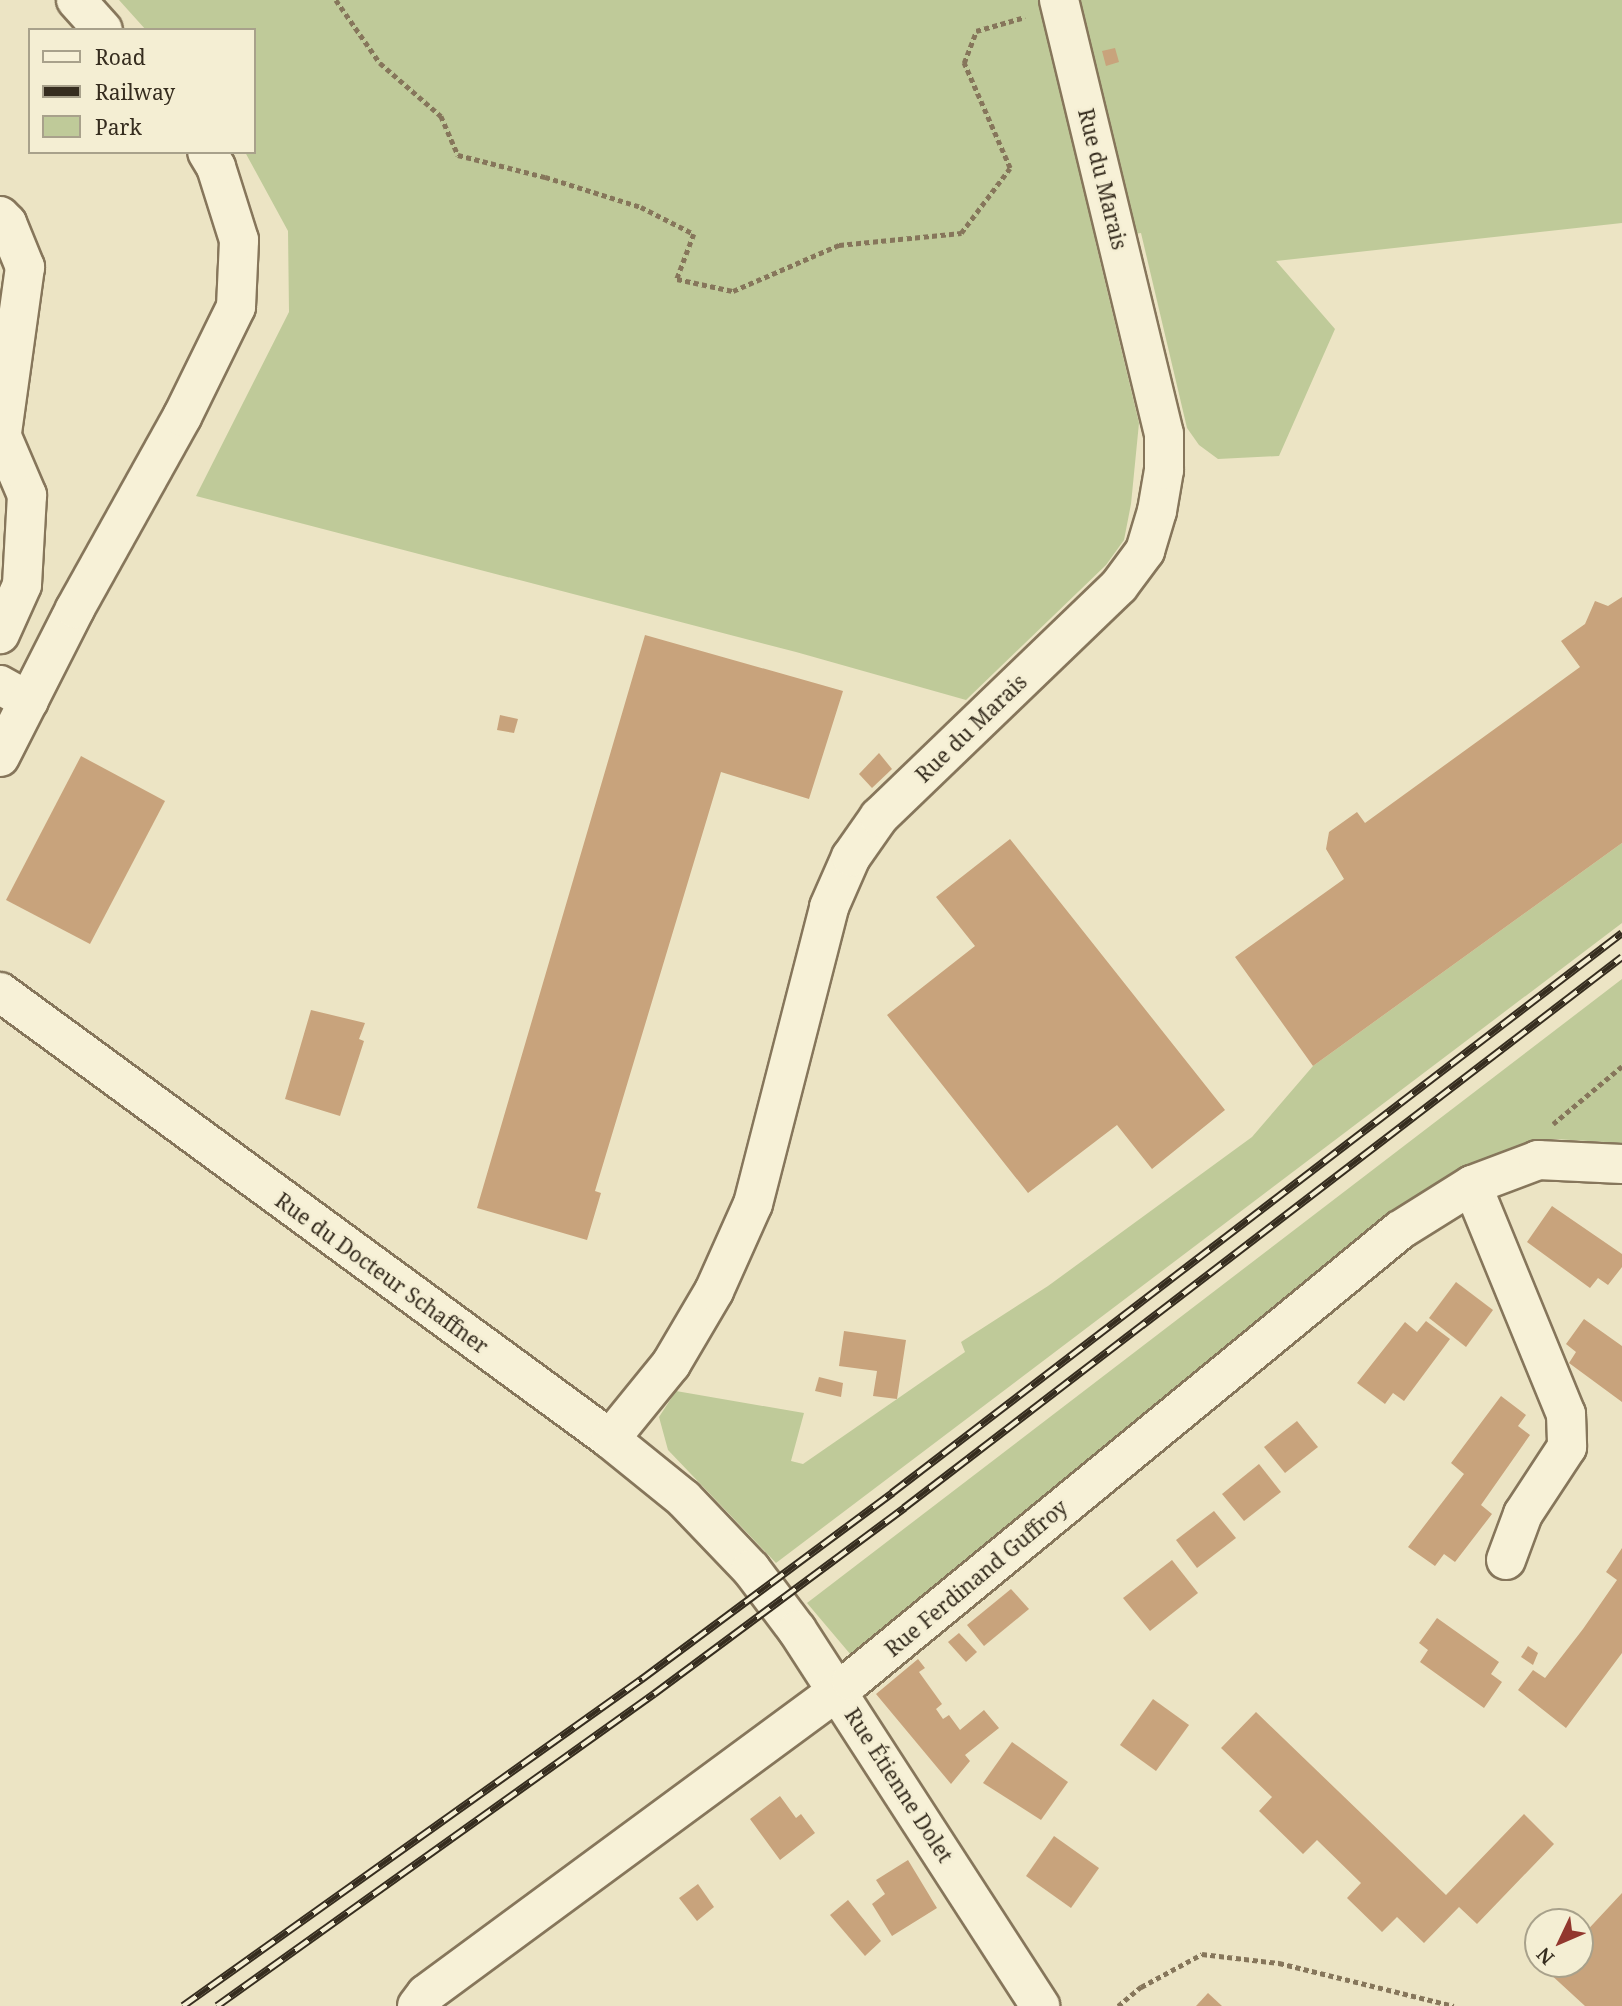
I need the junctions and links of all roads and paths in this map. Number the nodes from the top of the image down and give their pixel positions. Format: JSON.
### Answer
{"nodes":[{"id":1,"x":76,"y":0,"type":"edge"},
{"id":2,"x":336,"y":0,"type":"edge"},
{"id":3,"x":1060,"y":5,"type":"edge"},
{"id":4,"x":101,"y":28,"type":"edge"},
{"id":5,"x":208,"y":154,"type":"edge"},
{"id":6,"x":0,"y":216,"type":"edge"},
{"id":7,"x":1,"y":433,"type":"edge"},
{"id":8,"x":0,"y":634,"type":"edge"},
{"id":9,"x":14,"y":693,"type":"edge"},
{"id":10,"x":0,"y":757,"type":"edge"},
{"id":11,"x":0,"y":992,"type":"edge"},
{"id":12,"x":1622,"y":1066,"type":"edge"},
{"id":13,"x":1538,"y":1160,"type":"junction"},
{"id":14,"x":1622,"y":1164,"type":"edge"},
{"id":15,"x":1472,"y":1185,"type":"junction"},
{"id":16,"x":610,"y":1439,"type":"junction"},
{"id":17,"x":1506,"y":1560,"type":"dead end"},
{"id":18,"x":751,"y":1569,"type":"joint"},
{"id":19,"x":839,"y":1691,"type":"junction"},
{"id":20,"x":417,"y":2006,"type":"edge"},
{"id":21,"x":1040,"y":2006,"type":"edge"},
{"id":22,"x":1118,"y":2006,"type":"edge"},
{"id":23,"x":1454,"y":2006,"type":"edge"}],
"edges":[{"from":1,"to":4,"type":"street"},
{"from":2,"to":3,"type":"path"},
{"from":3,"to":16,"type":"street","name":"Rue du Marais"},
{"from":5,"to":9,"type":"street"},
{"from":6,"to":7,"type":"street"},
{"from":7,"to":8,"type":"street"},
{"from":9,"to":10,"type":"street"},
{"from":11,"to":16,"type":"street","name":"Rue du Docteur Schaffner"},
{"from":12,"to":13,"type":"path"},
{"from":13,"to":14,"type":"street"},
{"from":13,"to":15,"type":"street","name":"Rue Ferdinand Guffroy"},
{"from":15,"to":17,"type":"street"},
{"from":15,"to":19,"type":"street","name":"Rue Ferdinand Guffroy"},
{"from":16,"to":18,"type":"street","name":"Rue du Docteur Schaffner"},
{"from":18,"to":19,"type":"street","name":"Rue Étienne Dolet"},
{"from":19,"to":20,"type":"street","name":"Rue Ferdinand Guffroy"},
{"from":19,"to":21,"type":"street","name":"Rue Étienne Dolet"},
{"from":22,"to":23,"type":"path"}]}
